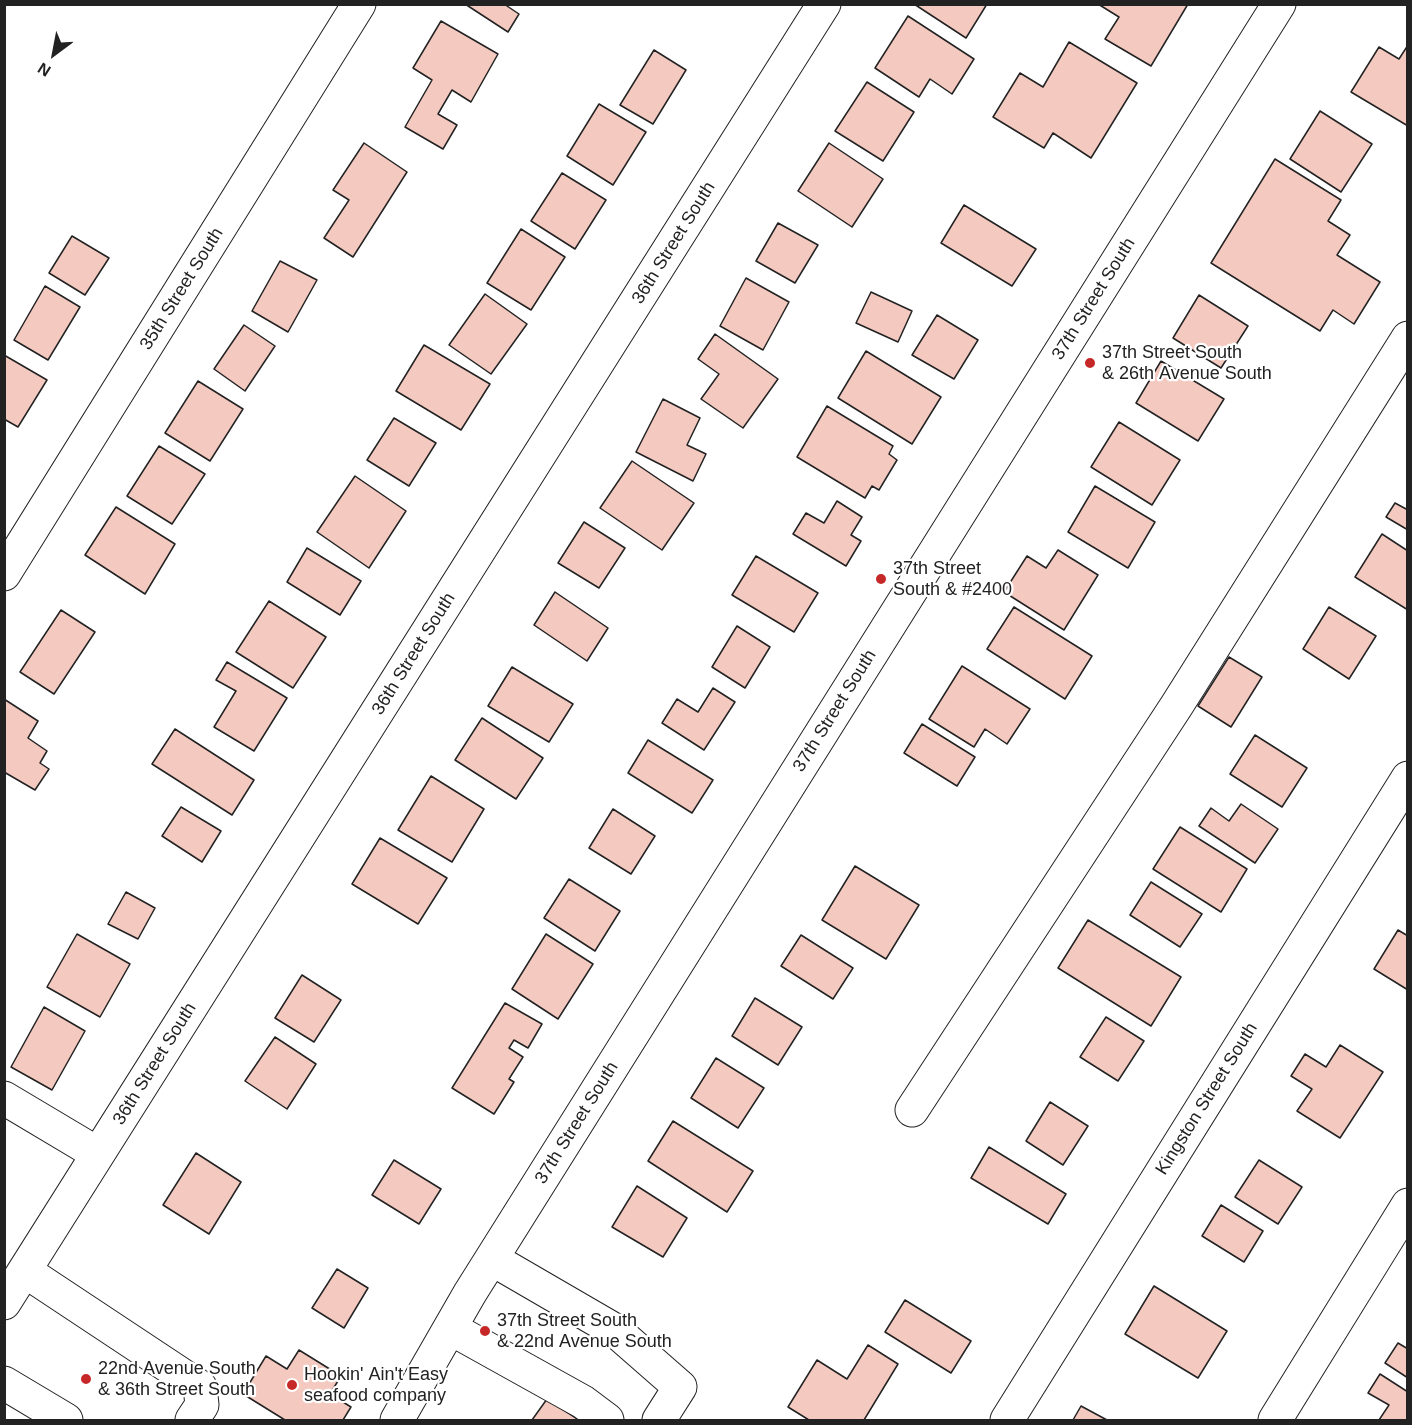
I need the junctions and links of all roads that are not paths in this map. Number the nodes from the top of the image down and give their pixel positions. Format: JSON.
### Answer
{"nodes":[{"id":1,"x":359,"y":4,"type":"edge"},
{"id":2,"x":824,"y":4,"type":"edge"},
{"id":3,"x":1279,"y":4,"type":"edge"},
{"id":4,"x":1407,"y":338,"type":"edge"},
{"id":5,"x":4,"y":574,"type":"edge"},
{"id":6,"x":1407,"y":778,"type":"edge"},
{"id":7,"x":4,"y":1098,"type":"edge"},
{"id":8,"x":912,"y":1110,"type":"dead end"},
{"id":9,"x":98,"y":1154,"type":"junction"},
{"id":10,"x":1407,"y":1205,"type":"edge"},
{"id":11,"x":492,"y":1259,"type":"junction"},
{"id":12,"x":25,"y":1270,"type":"junction"},
{"id":13,"x":4,"y":1303,"type":"edge"},
{"id":14,"x":450,"y":1328,"type":"junction"},
{"id":15,"x":4,"y":1383,"type":"edge"},
{"id":16,"x":66,"y":1420,"type":"edge"},
{"id":17,"x":192,"y":1420,"type":"edge"},
{"id":18,"x":397,"y":1420,"type":"edge"},
{"id":19,"x":607,"y":1420,"type":"edge"},
{"id":20,"x":659,"y":1420,"type":"edge"},
{"id":21,"x":1007,"y":1420,"type":"edge"},
{"id":22,"x":1275,"y":1420,"type":"edge"}],
"edges":[{"from":1,"to":5,"type":"street","name":"35th Street South"},
{"from":2,"to":9,"type":"street","name":"36th Street South"},
{"from":3,"to":11,"type":"street","name":"37th Street South"},
{"from":4,"to":8,"type":"street"},
{"from":6,"to":21,"type":"street","name":"Kingston Street South"},
{"from":7,"to":9,"type":"street"},
{"from":9,"to":12,"type":"street","name":"36th Street South"},
{"from":10,"to":22,"type":"street"},
{"from":11,"to":14,"type":"street","name":"37th Street South"},
{"from":11,"to":20,"type":"street"},
{"from":12,"to":13,"type":"street","name":"36th Street South"},
{"from":12,"to":17,"type":"street"},
{"from":14,"to":18,"type":"street","name":"37th Street South"},
{"from":14,"to":19,"type":"street"},
{"from":15,"to":16,"type":"street"}]}
